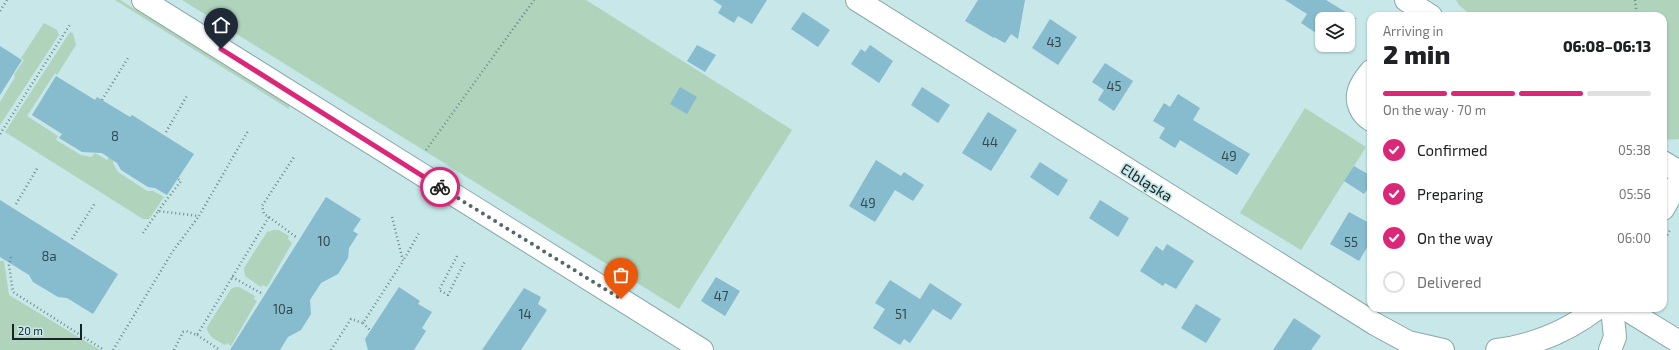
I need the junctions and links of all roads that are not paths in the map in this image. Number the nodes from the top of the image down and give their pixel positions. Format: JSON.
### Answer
{"nodes":[{"id":1,"x":143,"y":0,"type":"edge"},
{"id":2,"x":858,"y":0,"type":"edge"},
{"id":3,"x":1407,"y":7,"type":"edge"},
{"id":4,"x":1420,"y":12,"type":"edge"},
{"id":5,"x":1367,"y":77,"type":"edge"},
{"id":6,"x":1367,"y":116,"type":"edge"},
{"id":7,"x":1667,"y":164,"type":"edge"},
{"id":8,"x":1679,"y":172,"type":"edge"},
{"id":9,"x":1679,"y":181,"type":"edge"},
{"id":10,"x":1667,"y":202,"type":"edge"},
{"id":11,"x":1593,"y":312,"type":"edge"},
{"id":12,"x":1613,"y":312,"type":"edge"},
{"id":13,"x":1630,"y":312,"type":"edge"},
{"id":14,"x":1679,"y":342,"type":"edge"},
{"id":15,"x":702,"y":350,"type":"edge"},
{"id":16,"x":1443,"y":350,"type":"edge"},
{"id":17,"x":1497,"y":350,"type":"edge"},
{"id":18,"x":1610,"y":350,"type":"edge"}],
"edges":[{"from":1,"to":15,"type":"street"},
{"from":2,"to":16,"type":"street","name":"Elbląska"},
{"from":3,"to":4,"type":"street"},
{"from":5,"to":6,"type":"street"},
{"from":7,"to":8,"type":"street"},
{"from":9,"to":10,"type":"street"},
{"from":11,"to":17,"type":"street"},
{"from":12,"to":18,"type":"street"},
{"from":13,"to":14,"type":"street"}]}
